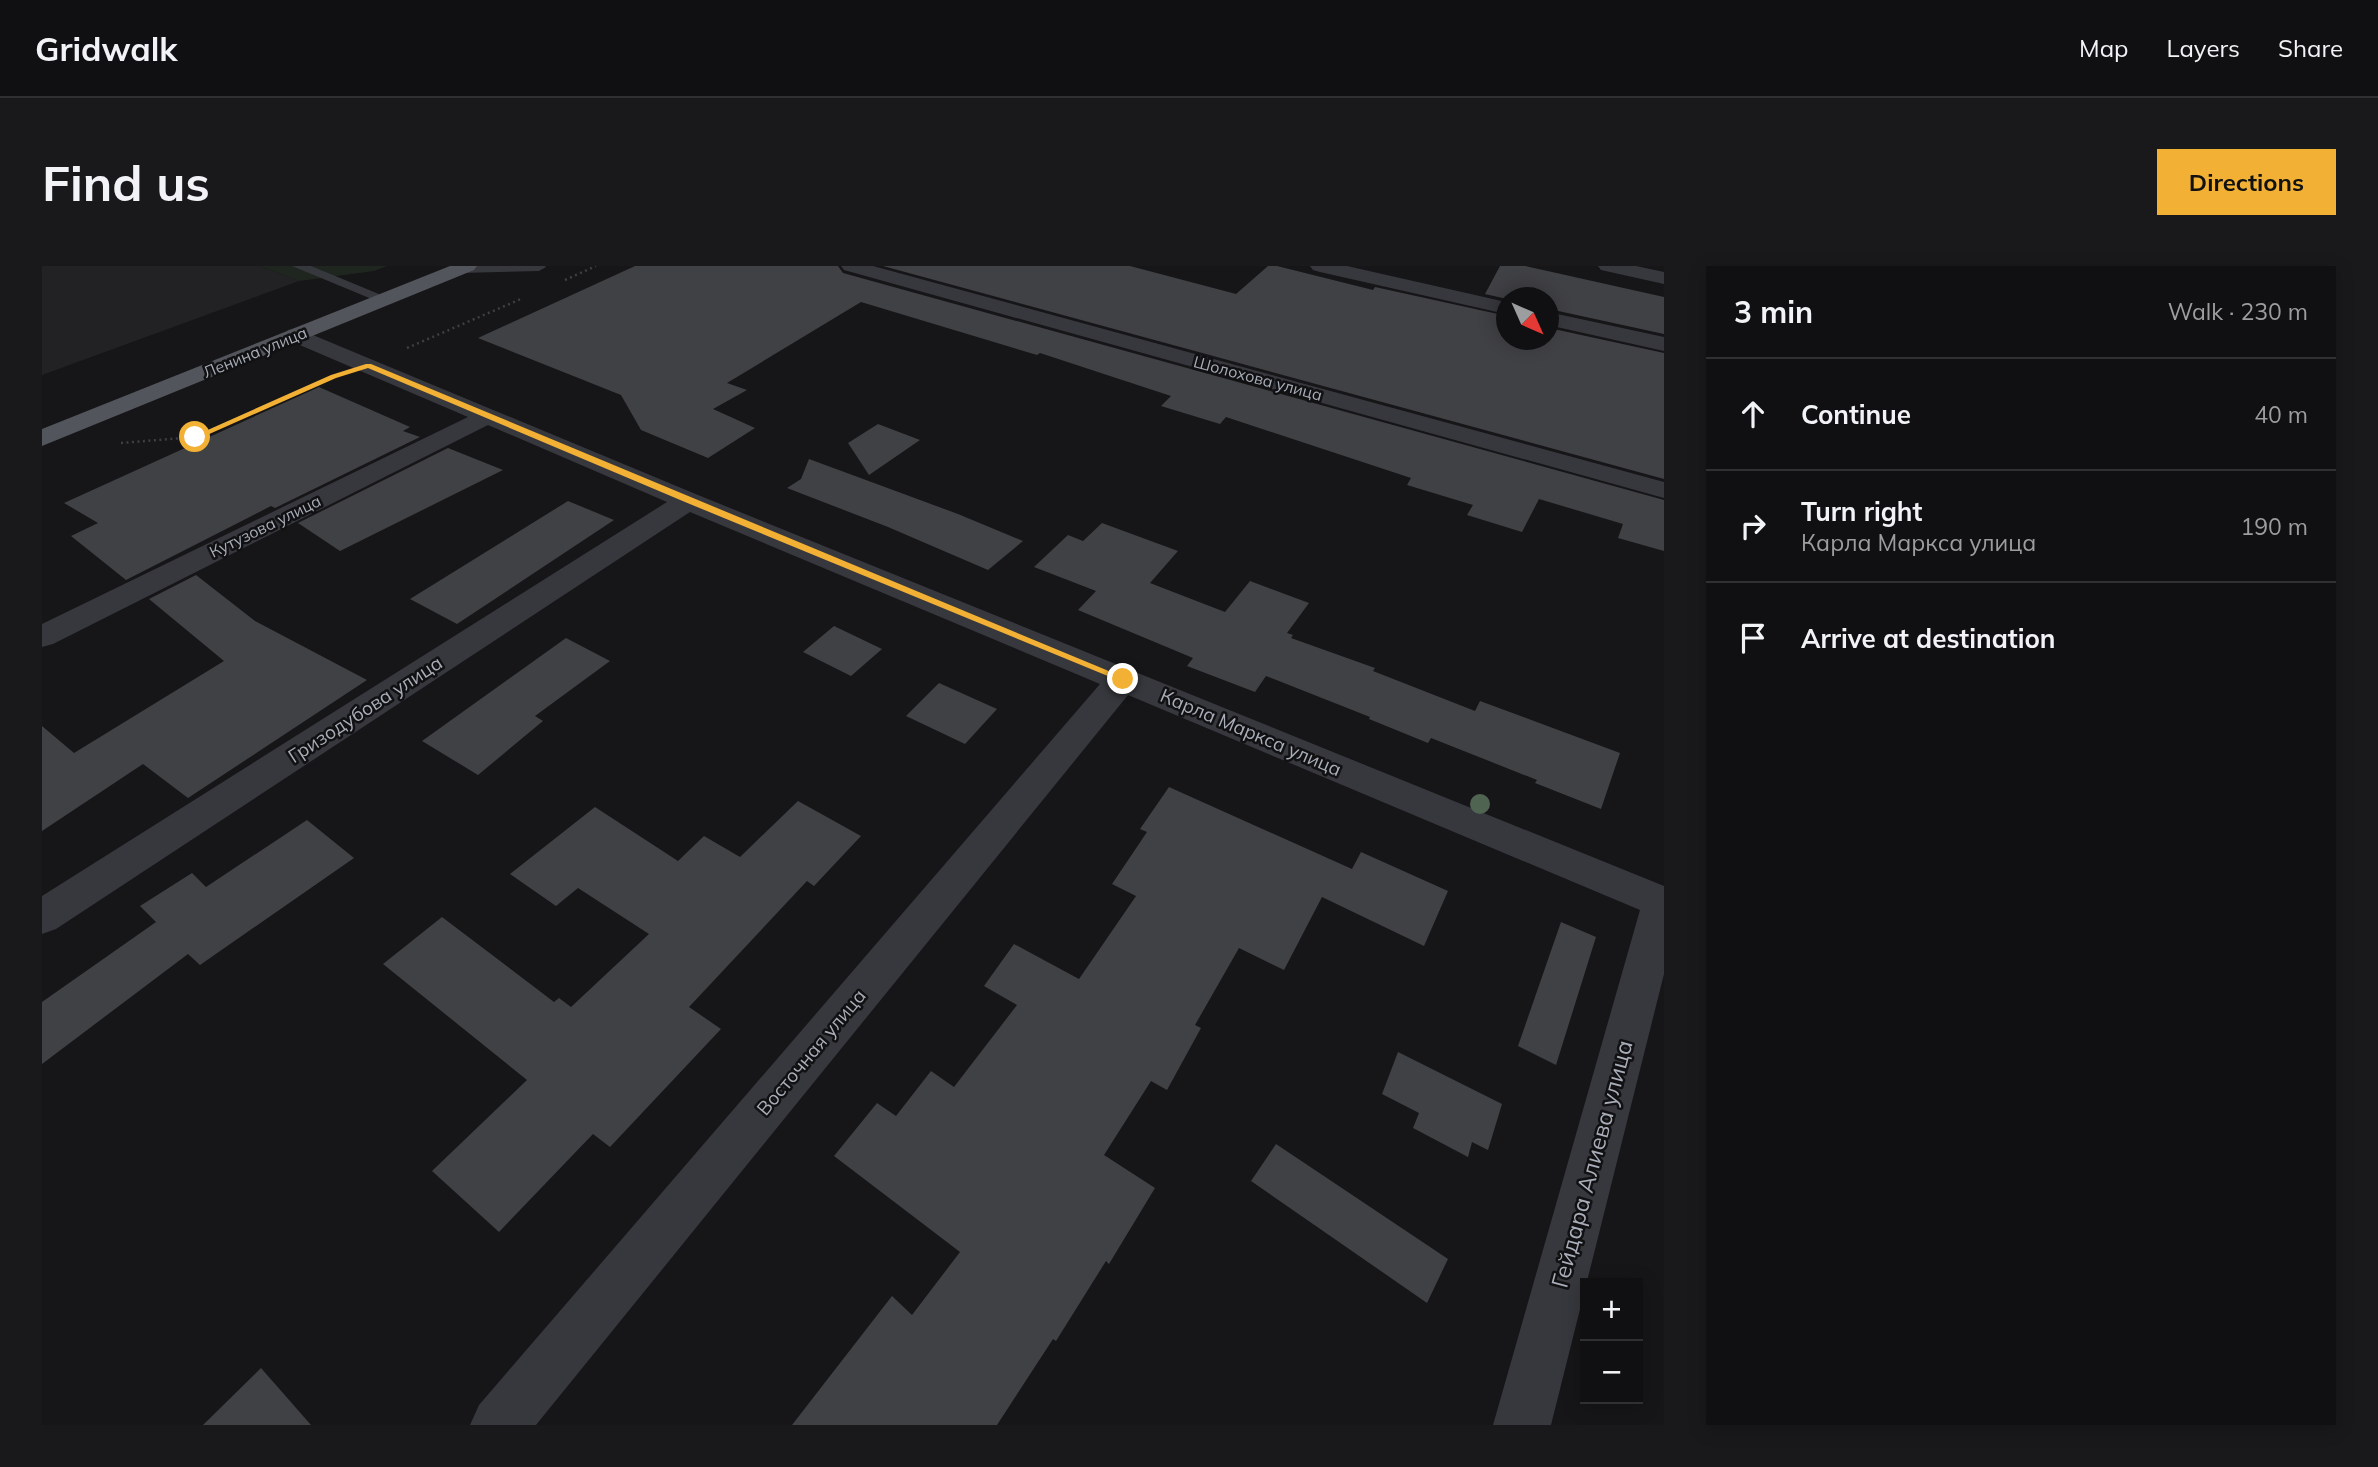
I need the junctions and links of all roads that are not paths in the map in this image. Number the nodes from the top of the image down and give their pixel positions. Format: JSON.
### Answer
{"nodes":[{"id":1,"x":299,"y":266,"type":"edge"},
{"id":2,"x":851,"y":266,"type":"edge"},
{"id":3,"x":1320,"y":266,"type":"edge"},
{"id":4,"x":1608,"y":266,"type":"edge"},
{"id":5,"x":539,"y":267,"type":"edge"},
{"id":6,"x":463,"y":268,"type":"edge"},
{"id":7,"x":1664,"y":278,"type":"edge"},
{"id":8,"x":384,"y":299,"type":"junction"},
{"id":9,"x":1496,"y":306,"type":"edge"},
{"id":10,"x":1559,"y":320,"type":"edge"},
{"id":11,"x":296,"y":335,"type":"junction"},
{"id":12,"x":1664,"y":344,"type":"edge"},
{"id":13,"x":488,"y":416,"type":"junction"},
{"id":14,"x":42,"y":438,"type":"edge"},
{"id":15,"x":1664,"y":490,"type":"edge"},
{"id":16,"x":688,"y":501,"type":"junction"},
{"id":17,"x":42,"y":637,"type":"edge"},
{"id":18,"x":1123,"y":679,"type":"junction"},
{"id":19,"x":1663,"y":903,"type":"edge"},
{"id":20,"x":42,"y":917,"type":"edge"},
{"id":21,"x":499,"y":1425,"type":"edge"},
{"id":22,"x":1522,"y":1425,"type":"edge"}],
"edges":[{"from":1,"to":8,"type":"lane"},
{"from":2,"to":15,"type":"street","name":"Шолохова улица"},
{"from":3,"to":9,"type":"street"},
{"from":4,"to":7,"type":"street"},
{"from":5,"to":6,"type":"lane"},
{"from":6,"to":8,"type":"main road","name":"Ленина улица"},
{"from":8,"to":11,"type":"main road","name":"Ленина улица"},
{"from":10,"to":12,"type":"street"},
{"from":11,"to":13,"type":"street","name":"Карла Маркса улица"},
{"from":11,"to":14,"type":"main road","name":"Ленина улица"},
{"from":13,"to":16,"type":"street","name":"Карла Маркса улица"},
{"from":13,"to":17,"type":"street","name":"Кутузова улица"},
{"from":16,"to":18,"type":"street","name":"Карла Маркса улица"},
{"from":16,"to":20,"type":"street","name":"Гризодубова улица"},
{"from":18,"to":19,"type":"street","name":"Карла Маркса улица"},
{"from":18,"to":21,"type":"street","name":"Восточная улица"},
{"from":19,"to":22,"type":"street","name":"Гейдара Алиева улица"}]}
